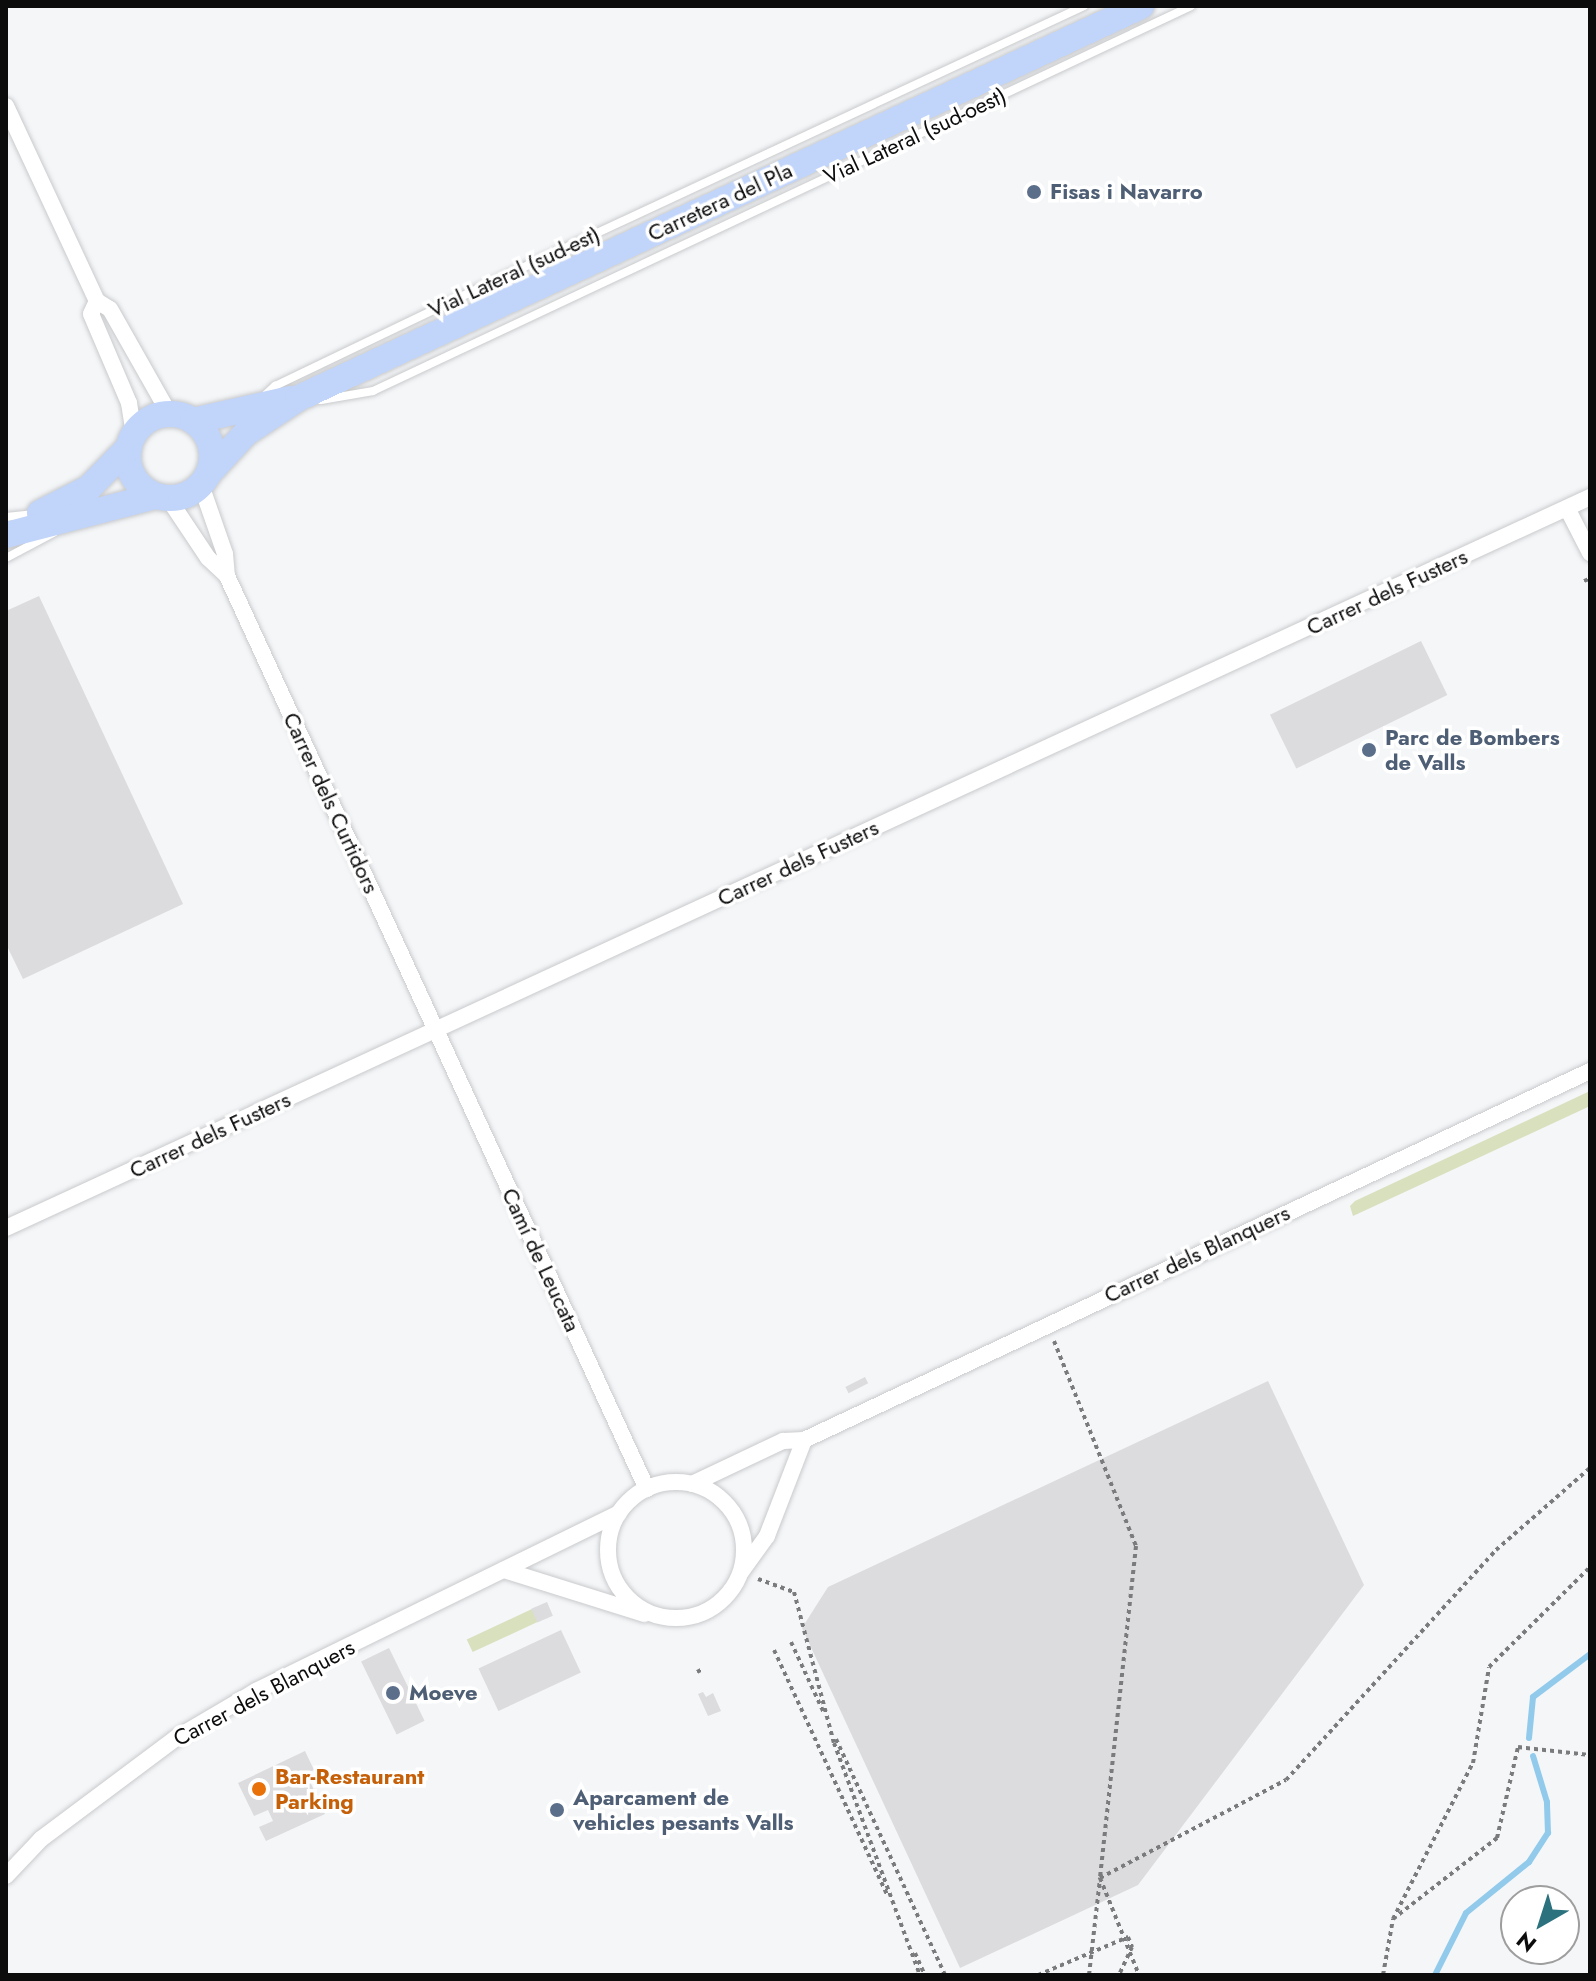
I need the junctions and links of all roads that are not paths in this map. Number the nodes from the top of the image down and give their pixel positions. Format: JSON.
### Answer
{"nodes":[{"id":1,"x":1084,"y":6,"type":"edge"},
{"id":2,"x":1141,"y":6,"type":"edge"},
{"id":3,"x":1191,"y":6,"type":"edge"},
{"id":4,"x":6,"y":106,"type":"edge"},
{"id":5,"x":97,"y":301,"type":"junction"},
{"id":6,"x":292,"y":402,"type":"junction"},
{"id":7,"x":254,"y":405,"type":"junction"},
{"id":8,"x":182,"y":418,"type":"junction"},
{"id":9,"x":132,"y":440,"type":"junction"},
{"id":10,"x":205,"y":478,"type":"junction"},
{"id":11,"x":162,"y":497,"type":"junction"},
{"id":12,"x":1590,"y":497,"type":"edge"},
{"id":13,"x":1567,"y":508,"type":"junction"},
{"id":14,"x":85,"y":514,"type":"junction"},
{"id":15,"x":10,"y":527,"type":"edge"},
{"id":16,"x":1590,"y":553,"type":"edge"},
{"id":17,"x":6,"y":558,"type":"edge"},
{"id":18,"x":227,"y":576,"type":"junction"},
{"id":19,"x":436,"y":1031,"type":"junction"},
{"id":20,"x":1590,"y":1071,"type":"edge"},
{"id":21,"x":6,"y":1228,"type":"edge"},
{"id":22,"x":804,"y":1440,"type":"junction"},
{"id":23,"x":692,"y":1484,"type":"junction"},
{"id":24,"x":647,"y":1489,"type":"junction"},
{"id":25,"x":619,"y":1513,"type":"junction"},
{"id":26,"x":504,"y":1570,"type":"junction"},
{"id":27,"x":740,"y":1573,"type":"junction"},
{"id":28,"x":661,"y":1617,"type":"junction"},
{"id":29,"x":6,"y":1876,"type":"edge"}],
"edges":[{"from":1,"to":7,"type":"lane","name":"Vial Lateral (sud-est)"},
{"from":2,"to":6,"type":"main road","name":"Carretera del Pla"},
{"from":3,"to":6,"type":"lane","name":"Vial Lateral (sud-oest)"},
{"from":4,"to":5,"type":"street"},
{"from":5,"to":8,"type":"street"},
{"from":5,"to":9,"type":"street"},
{"from":6,"to":7,"type":"main road"},
{"from":6,"to":10,"type":"main road"},
{"from":7,"to":8,"type":"main road"},
{"from":8,"to":9,"type":"main road"},
{"from":8,"to":10,"type":"main road"},
{"from":9,"to":11,"type":"main road"},
{"from":9,"to":15,"type":"main road"},
{"from":10,"to":11,"type":"main road"},
{"from":10,"to":18,"type":"street","name":"Carrer dels Curtidors"},
{"from":11,"to":14,"type":"main road"},
{"from":11,"to":18,"type":"street","name":"Carrer dels Curtidors"},
{"from":12,"to":13,"type":"street","name":"Carrer dels Fusters"},
{"from":13,"to":16,"type":"street"},
{"from":13,"to":19,"type":"street","name":"Carrer dels Fusters"},
{"from":14,"to":15,"type":"main road"},
{"from":14,"to":17,"type":"lane"},
{"from":18,"to":19,"type":"street","name":"Carrer dels Curtidors"},
{"from":19,"to":21,"type":"street","name":"Carrer dels Fusters"},
{"from":19,"to":24,"type":"street","name":"Camí de Leucata"},
{"from":20,"to":22,"type":"street","name":"Carrer dels Blanquers"},
{"from":22,"to":23,"type":"street","name":"Carrer dels Blanquers"},
{"from":22,"to":27,"type":"street"},
{"from":23,"to":24,"type":"street"},
{"from":23,"to":27,"type":"street"},
{"from":24,"to":25,"type":"street"},
{"from":25,"to":26,"type":"street","name":"Carrer dels Blanquers"},
{"from":25,"to":28,"type":"street"},
{"from":26,"to":28,"type":"street"},
{"from":26,"to":29,"type":"street","name":"Carrer dels Blanquers"},
{"from":27,"to":28,"type":"street"}]}
